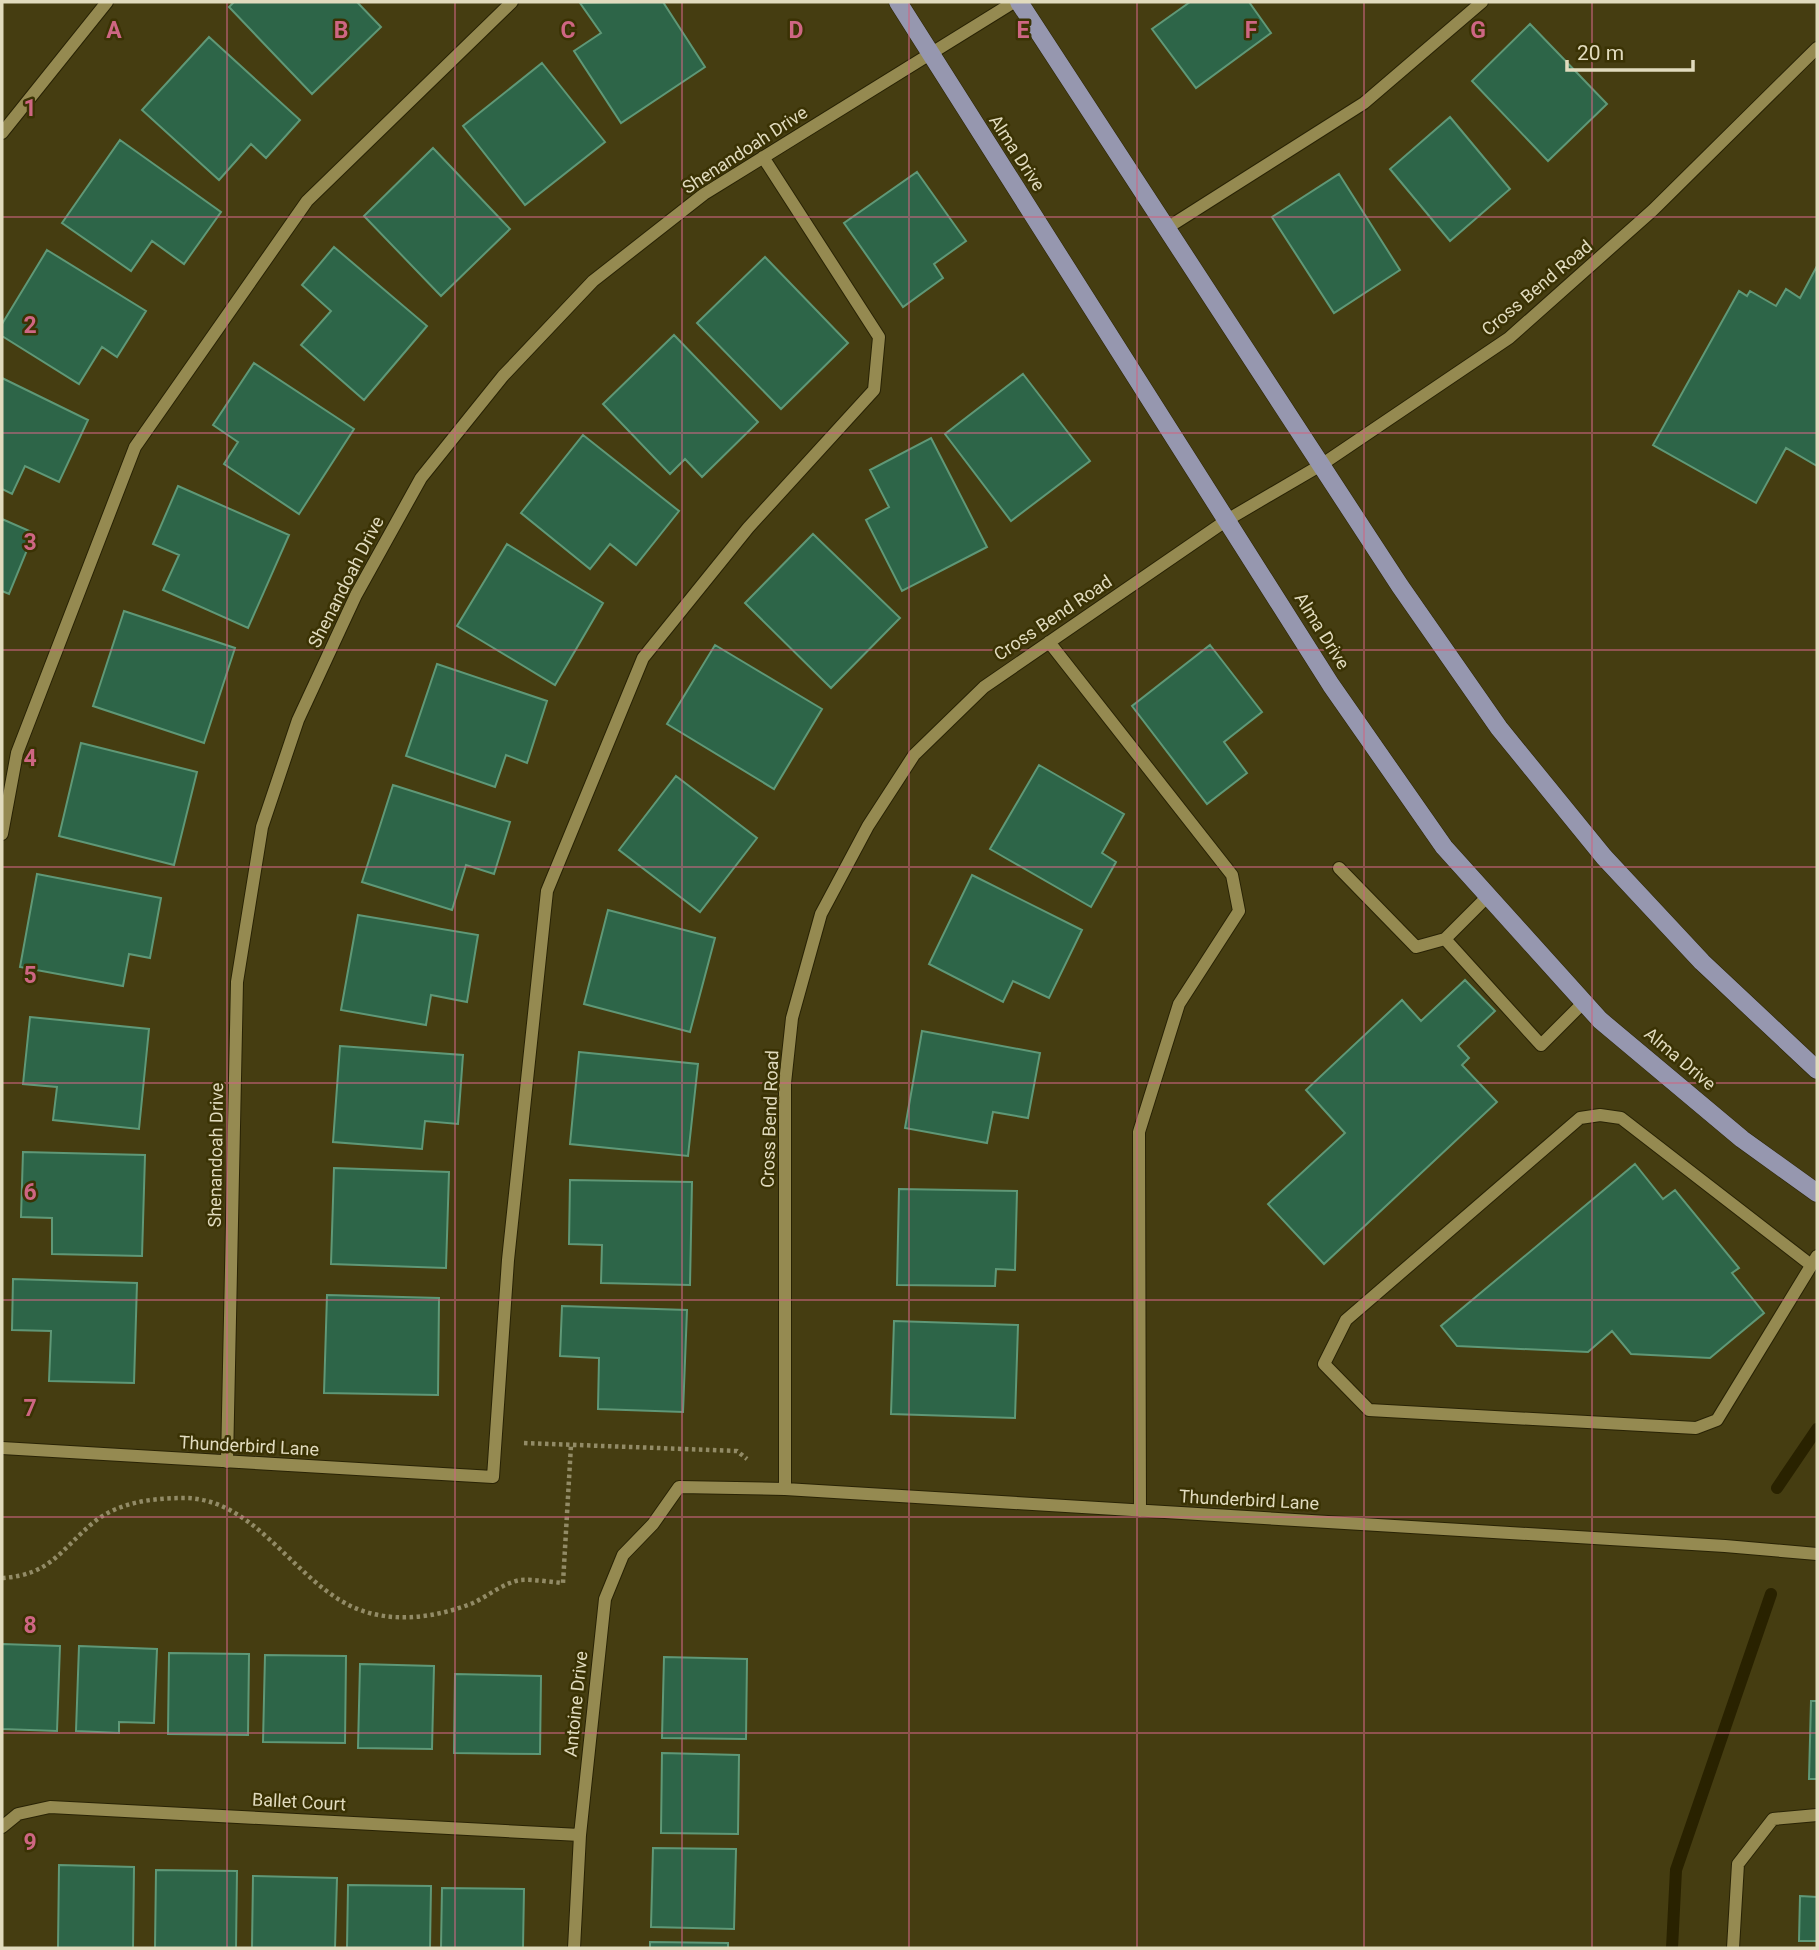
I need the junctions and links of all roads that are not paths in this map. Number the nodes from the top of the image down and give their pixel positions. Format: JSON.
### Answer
{"nodes":[{"id":1,"x":107,"y":2,"type":"edge"},
{"id":2,"x":512,"y":2,"type":"edge"},
{"id":3,"x":898,"y":2,"type":"edge"},
{"id":4,"x":1014,"y":2,"type":"edge"},
{"id":5,"x":1019,"y":2,"type":"edge"},
{"id":6,"x":1482,"y":2,"type":"edge"},
{"id":7,"x":1817,"y":48,"type":"edge"},
{"id":8,"x":928,"y":54,"type":"junction"},
{"id":9,"x":2,"y":133,"type":"edge"},
{"id":10,"x":763,"y":158,"type":"junction"},
{"id":11,"x":1167,"y":228,"type":"junction"},
{"id":12,"x":1321,"y":464,"type":"junction"},
{"id":13,"x":1227,"y":520,"type":"junction"},
{"id":14,"x":1049,"y":642,"type":"junction"},
{"id":15,"x":2,"y":834,"type":"edge"},
{"id":16,"x":1339,"y":868,"type":"dead end"},
{"id":17,"x":1488,"y":896,"type":"junction"},
{"id":18,"x":1445,"y":939,"type":"junction"},
{"id":19,"x":1584,"y":1002,"type":"junction"},
{"id":20,"x":1817,"y":1070,"type":"edge"},
{"id":21,"x":1817,"y":1193,"type":"edge"},
{"id":22,"x":1814,"y":1261,"type":"edge"},
{"id":23,"x":2,"y":1448,"type":"edge"},
{"id":24,"x":227,"y":1462,"type":"junction"},
{"id":25,"x":679,"y":1487,"type":"joint"},
{"id":26,"x":785,"y":1489,"type":"junction"},
{"id":27,"x":1140,"y":1511,"type":"junction"},
{"id":28,"x":1817,"y":1554,"type":"edge"},
{"id":29,"x":1817,"y":1815,"type":"edge"},
{"id":30,"x":2,"y":1827,"type":"edge"},
{"id":31,"x":580,"y":1835,"type":"junction"},
{"id":32,"x":574,"y":1948,"type":"edge"},
{"id":33,"x":1734,"y":1948,"type":"edge"}],
"edges":[{"from":1,"to":9,"type":"street"},
{"from":2,"to":15,"type":"street"},
{"from":3,"to":8,"type":"main road","name":"Alma Drive"},
{"from":4,"to":8,"type":"street","name":"Shenandoah Drive"},
{"from":5,"to":11,"type":"main road"},
{"from":6,"to":11,"type":"street"},
{"from":7,"to":12,"type":"street","name":"Cross Bend Road"},
{"from":8,"to":10,"type":"street","name":"Shenandoah Drive"},
{"from":8,"to":13,"type":"main road","name":"Alma Drive"},
{"from":10,"to":24,"type":"street","name":"Shenandoah Drive"},
{"from":10,"to":24,"type":"street","name":"Thunderbird Lane"},
{"from":11,"to":12,"type":"main road"},
{"from":12,"to":13,"type":"street","name":"Cross Bend Road"},
{"from":12,"to":20,"type":"main road"},
{"from":13,"to":14,"type":"street","name":"Cross Bend Road"},
{"from":13,"to":17,"type":"main road","name":"Alma Drive"},
{"from":14,"to":26,"type":"street","name":"Cross Bend Road"},
{"from":14,"to":27,"type":"street"},
{"from":16,"to":18,"type":"street"},
{"from":17,"to":18,"type":"street"},
{"from":17,"to":19,"type":"main road","name":"Alma Drive"},
{"from":18,"to":19,"type":"street"},
{"from":19,"to":21,"type":"main road","name":"Alma Drive"},
{"from":22,"to":22,"type":"street"},
{"from":23,"to":24,"type":"street","name":"Thunderbird Lane"},
{"from":25,"to":26,"type":"street","name":"Thunderbird Lane"},
{"from":25,"to":31,"type":"street","name":"Antoine Drive"},
{"from":26,"to":27,"type":"street","name":"Thunderbird Lane"},
{"from":27,"to":28,"type":"street","name":"Thunderbird Lane"},
{"from":29,"to":33,"type":"street"},
{"from":30,"to":31,"type":"street","name":"Ballet Court"},
{"from":31,"to":32,"type":"street","name":"Antoine Drive"}]}
